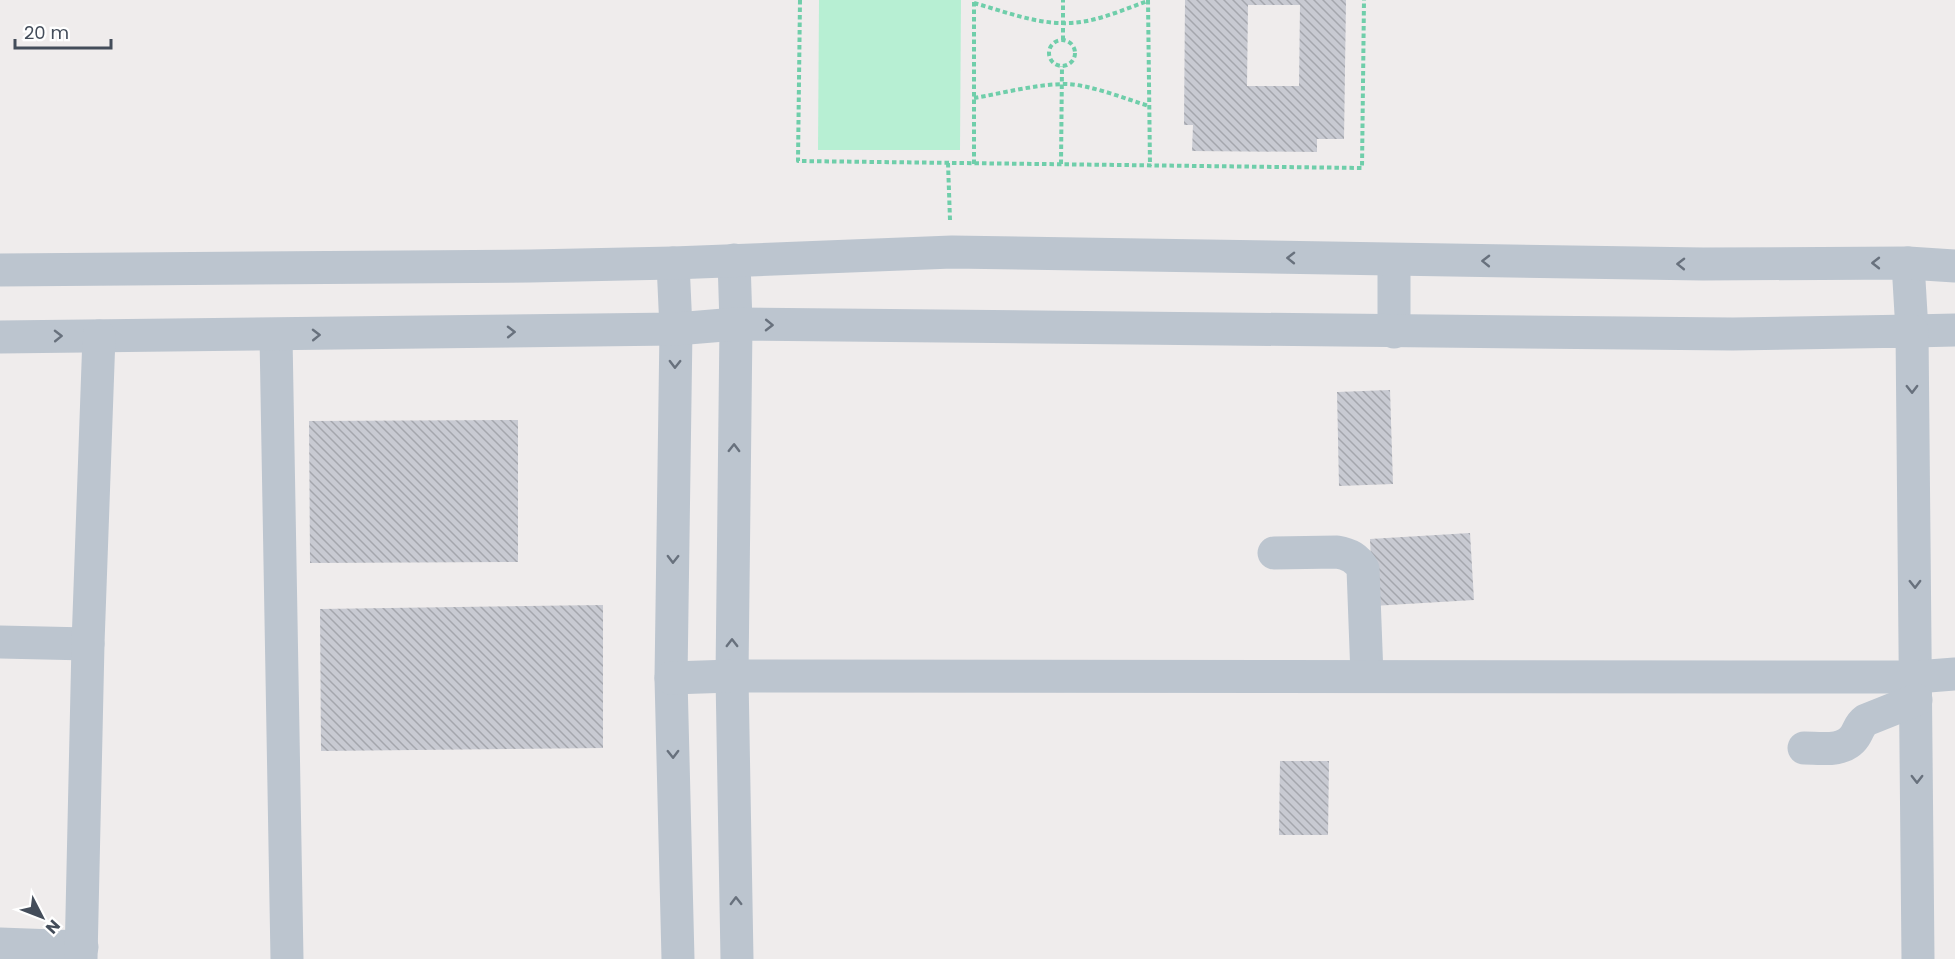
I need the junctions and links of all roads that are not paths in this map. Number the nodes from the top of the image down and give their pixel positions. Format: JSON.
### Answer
{"nodes":[{"id":1,"x":734,"y":260,"type":"junction"},
{"id":2,"x":1394,"y":260,"type":"junction"},
{"id":3,"x":673,"y":263,"type":"junction"},
{"id":4,"x":1908,"y":263,"type":"junction"},
{"id":5,"x":1955,"y":266,"type":"edge"},
{"id":6,"x":0,"y":270,"type":"edge"},
{"id":7,"x":736,"y":324,"type":"junction"},
{"id":8,"x":676,"y":329,"type":"junction"},
{"id":9,"x":1955,"y":330,"type":"edge"},
{"id":10,"x":1912,"y":331,"type":"junction"},
{"id":11,"x":1394,"y":332,"type":"junction"},
{"id":12,"x":99,"y":336,"type":"junction"},
{"id":13,"x":276,"y":336,"type":"junction"},
{"id":14,"x":0,"y":338,"type":"edge"},
{"id":15,"x":1274,"y":553,"type":"dead end"},
{"id":16,"x":0,"y":642,"type":"edge"},
{"id":17,"x":88,"y":644,"type":"junction"},
{"id":18,"x":1955,"y":674,"type":"edge"},
{"id":19,"x":732,"y":676,"type":"junction"},
{"id":20,"x":1367,"y":676,"type":"junction"},
{"id":21,"x":671,"y":678,"type":"junction"},
{"id":22,"x":1916,"y":688,"type":"junction"},
{"id":23,"x":1804,"y":748,"type":"dead end"},
{"id":24,"x":0,"y":944,"type":"edge"},
{"id":25,"x":81,"y":953,"type":"edge"},
{"id":26,"x":287,"y":959,"type":"edge"},
{"id":27,"x":678,"y":959,"type":"edge"},
{"id":28,"x":737,"y":959,"type":"edge"},
{"id":29,"x":1918,"y":959,"type":"edge"}],
"edges":[{"from":2,"to":1,"type":"street","one_way":true},
{"from":1,"to":3,"type":"street"},
{"from":1,"to":7,"type":"street"},
{"from":4,"to":2,"type":"street","one_way":true},
{"from":2,"to":11,"type":"street"},
{"from":3,"to":6,"type":"street"},
{"from":3,"to":8,"type":"street"},
{"from":4,"to":5,"type":"street"},
{"from":4,"to":10,"type":"street"},
{"from":7,"to":8,"type":"street"},
{"from":7,"to":11,"type":"street","one_way":true},
{"from":19,"to":7,"type":"street","one_way":true},
{"from":13,"to":8,"type":"street","one_way":true},
{"from":8,"to":21,"type":"street","one_way":true},
{"from":9,"to":10,"type":"street"},
{"from":10,"to":11,"type":"street"},
{"from":10,"to":22,"type":"street","one_way":true},
{"from":12,"to":13,"type":"street"},
{"from":14,"to":12,"type":"street","one_way":true},
{"from":12,"to":17,"type":"street"},
{"from":13,"to":26,"type":"street"},
{"from":15,"to":20,"type":"street"},
{"from":16,"to":17,"type":"street"},
{"from":17,"to":25,"type":"street"},
{"from":18,"to":22,"type":"street"},
{"from":19,"to":20,"type":"street"},
{"from":19,"to":21,"type":"street"},
{"from":28,"to":19,"type":"street","one_way":true},
{"from":20,"to":22,"type":"street"},
{"from":21,"to":27,"type":"street","one_way":true},
{"from":22,"to":23,"type":"street"},
{"from":22,"to":29,"type":"street","one_way":true},
{"from":24,"to":25,"type":"street"}]}
